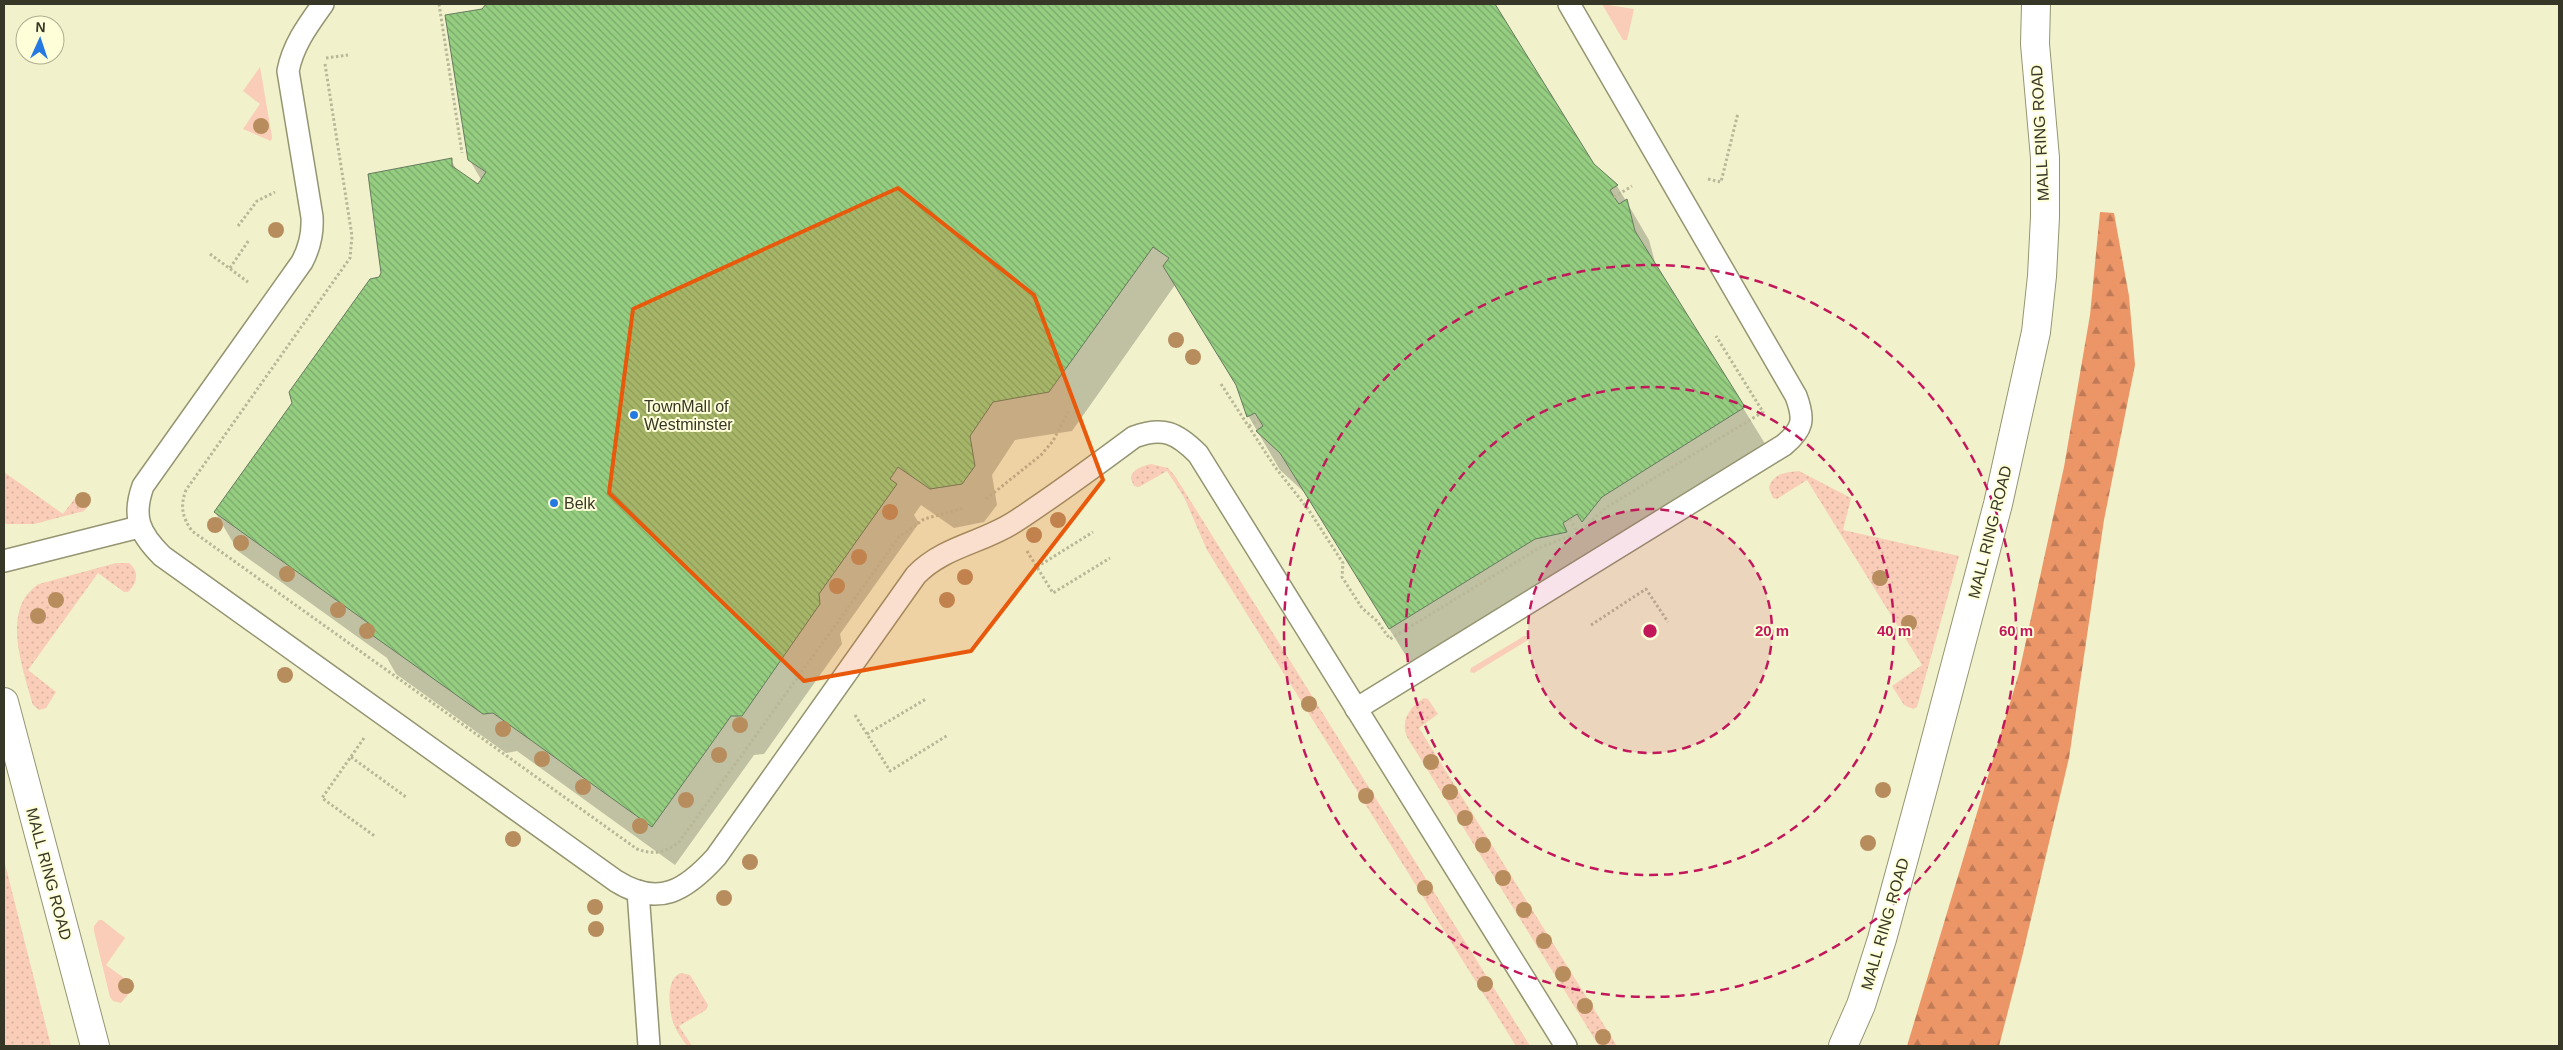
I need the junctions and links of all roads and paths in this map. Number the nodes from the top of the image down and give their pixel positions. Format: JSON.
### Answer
{"nodes":[{"id":1,"x":322,"y":4,"type":"edge"},
{"id":2,"x":439,"y":4,"type":"edge"},
{"id":3,"x":1569,"y":4,"type":"edge"},
{"id":4,"x":2036,"y":4,"type":"edge"},
{"id":5,"x":348,"y":55,"type":"dead end"},
{"id":6,"x":1738,"y":113,"type":"dead end"},
{"id":7,"x":462,"y":153,"type":"dead end"},
{"id":8,"x":1704,"y":178,"type":"dead end"},
{"id":9,"x":1632,"y":186,"type":"dead end"},
{"id":10,"x":281,"y":189,"type":"dead end"},
{"id":11,"x":1614,"y":197,"type":"dead end"},
{"id":12,"x":238,"y":226,"type":"dead end"},
{"id":13,"x":249,"y":240,"type":"dead end"},
{"id":14,"x":210,"y":254,"type":"dead end"},
{"id":15,"x":230,"y":268,"type":"junction"},
{"id":16,"x":252,"y":285,"type":"dead end"},
{"id":17,"x":1716,"y":336,"type":"dead end"},
{"id":18,"x":1221,"y":384,"type":"dead end"},
{"id":19,"x":1068,"y":412,"type":"dead end"},
{"id":20,"x":1259,"y":420,"type":"dead end"},
{"id":21,"x":1249,"y":426,"type":"junction"},
{"id":22,"x":978,"y":502,"type":"dead end"},
{"id":23,"x":970,"y":505,"type":"dead end"},
{"id":24,"x":1570,"y":519,"type":"dead end"},
{"id":25,"x":139,"y":526,"type":"junction"},
{"id":26,"x":1093,"y":532,"type":"dead end"},
{"id":27,"x":1578,"y":533,"type":"junction"},
{"id":28,"x":1026,"y":551,"type":"dead end"},
{"id":29,"x":1110,"y":558,"type":"dead end"},
{"id":30,"x":4,"y":561,"type":"edge"},
{"id":31,"x":1037,"y":568,"type":"junction"},
{"id":32,"x":1668,"y":622,"type":"dead end"},
{"id":33,"x":1591,"y":625,"type":"dead end"},
{"id":34,"x":802,"y":670,"type":"junction"},
{"id":35,"x":806,"y":673,"type":"dead end"},
{"id":36,"x":926,"y":699,"type":"dead end"},
{"id":37,"x":4,"y":702,"type":"edge"},
{"id":38,"x":1356,"y":709,"type":"junction"},
{"id":39,"x":853,"y":712,"type":"dead end"},
{"id":40,"x":367,"y":733,"type":"dead end"},
{"id":41,"x":867,"y":734,"type":"junction"},
{"id":42,"x":948,"y":735,"type":"dead end"},
{"id":43,"x":351,"y":757,"type":"junction"},
{"id":44,"x":406,"y":797,"type":"dead end"},
{"id":45,"x":376,"y":837,"type":"dead end"},
{"id":46,"x":638,"y":891,"type":"junction"},
{"id":47,"x":95,"y":1046,"type":"edge"},
{"id":48,"x":649,"y":1046,"type":"edge"},
{"id":49,"x":1566,"y":1046,"type":"edge"},
{"id":50,"x":1843,"y":1046,"type":"edge"}],
"edges":[{"from":1,"to":25,"type":"lane"},
{"from":2,"to":7,"type":"path"},
{"from":3,"to":38,"type":"lane"},
{"from":4,"to":50,"type":"street","name":"MALL RING ROAD"},
{"from":5,"to":34,"type":"path"},
{"from":6,"to":8,"type":"path"},
{"from":9,"to":11,"type":"path"},
{"from":10,"to":12,"type":"path"},
{"from":13,"to":15,"type":"path"},
{"from":14,"to":15,"type":"path"},
{"from":15,"to":16,"type":"path"},
{"from":17,"to":27,"type":"path"},
{"from":18,"to":21,"type":"path"},
{"from":19,"to":22,"type":"path"},
{"from":20,"to":21,"type":"path"},
{"from":21,"to":27,"type":"path"},
{"from":23,"to":34,"type":"path"},
{"from":24,"to":27,"type":"path"},
{"from":25,"to":30,"type":"lane"},
{"from":25,"to":46,"type":"lane"},
{"from":26,"to":31,"type":"path"},
{"from":28,"to":31,"type":"path"},
{"from":29,"to":31,"type":"path"},
{"from":32,"to":33,"type":"path"},
{"from":34,"to":35,"type":"path"},
{"from":36,"to":41,"type":"path"},
{"from":37,"to":47,"type":"street","name":"MALL RING ROAD"},
{"from":38,"to":46,"type":"lane"},
{"from":38,"to":49,"type":"lane"},
{"from":39,"to":41,"type":"path"},
{"from":40,"to":43,"type":"path"},
{"from":41,"to":42,"type":"path"},
{"from":43,"to":44,"type":"path"},
{"from":43,"to":45,"type":"path"},
{"from":46,"to":48,"type":"lane"}]}
